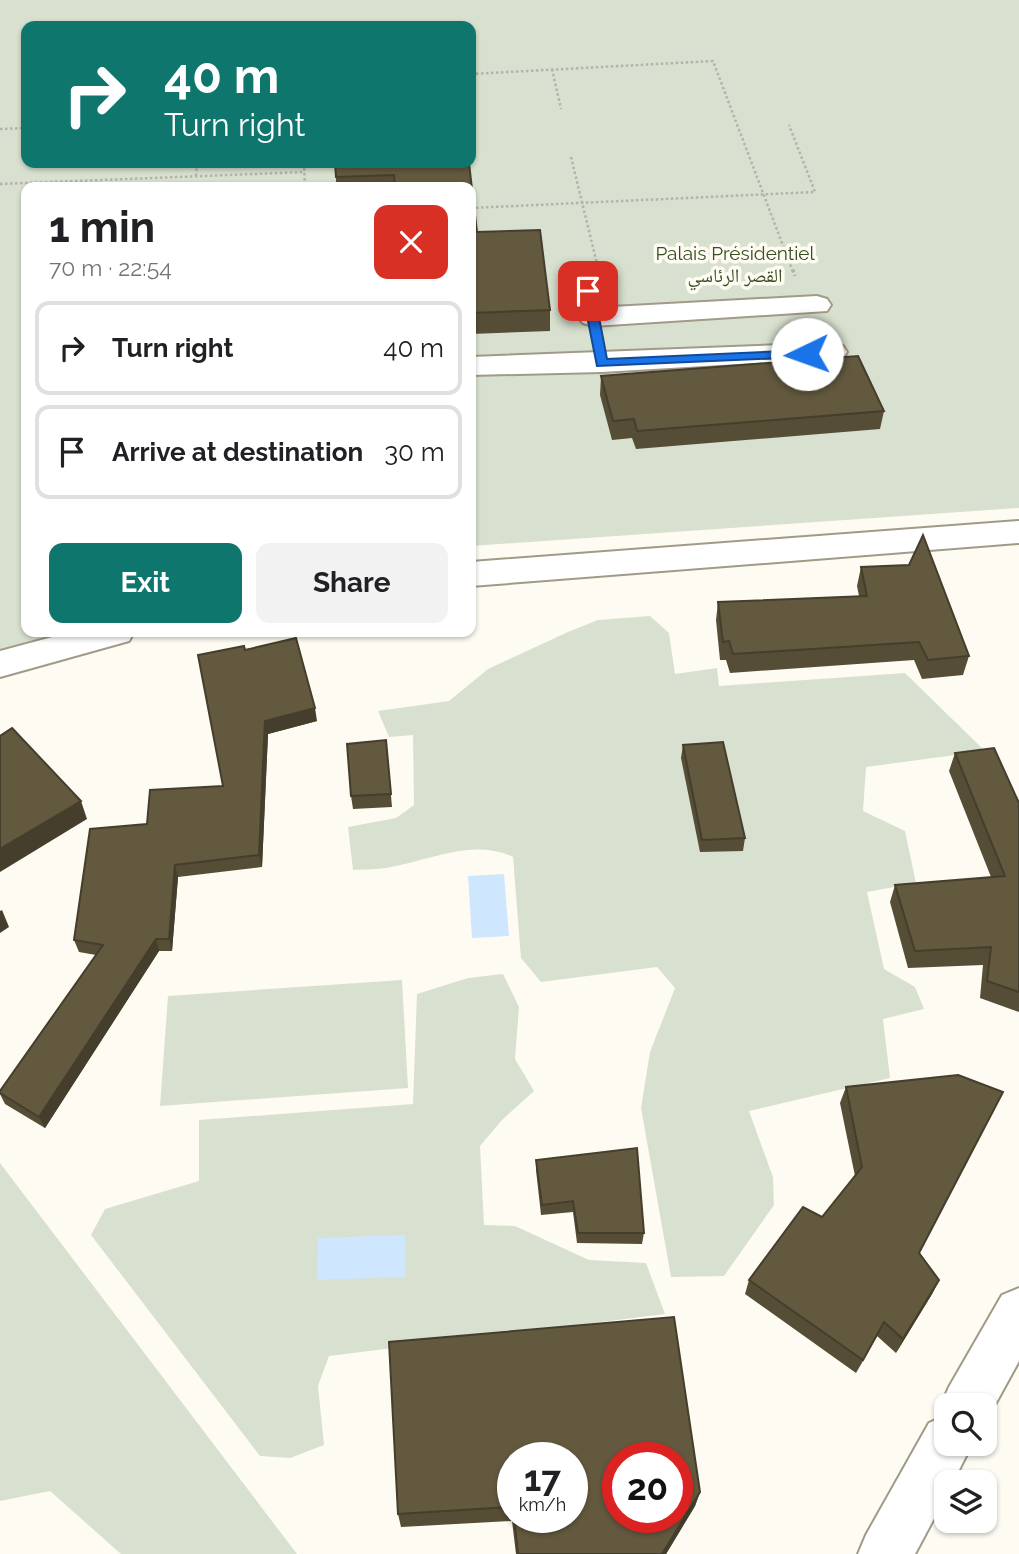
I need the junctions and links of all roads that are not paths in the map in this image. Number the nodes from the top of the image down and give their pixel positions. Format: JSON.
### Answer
{"nodes":[{"id":1,"x":807,"y":294,"type":"road end"},
{"id":2,"x":832,"y":352,"type":"dead end"},
{"id":3,"x":476,"y":366,"type":"edge"},
{"id":4,"x":603,"y":369,"type":"junction"},
{"id":5,"x":1019,"y":532,"type":"edge"},
{"id":6,"x":476,"y":574,"type":"edge"},
{"id":7,"x":98,"y":637,"type":"edge"},
{"id":8,"x":0,"y":664,"type":"edge"},
{"id":9,"x":1019,"y":1312,"type":"edge"},
{"id":10,"x":974,"y":1393,"type":"edge"},
{"id":11,"x":939,"y":1456,"type":"edge"},
{"id":12,"x":884,"y":1554,"type":"edge"}],
"edges":[{"from":1,"to":4,"type":"street"},
{"from":2,"to":4,"type":"street"},
{"from":3,"to":4,"type":"street"},
{"from":5,"to":6,"type":"street"},
{"from":7,"to":8,"type":"street"},
{"from":9,"to":10,"type":"street"},
{"from":11,"to":12,"type":"street"}]}
